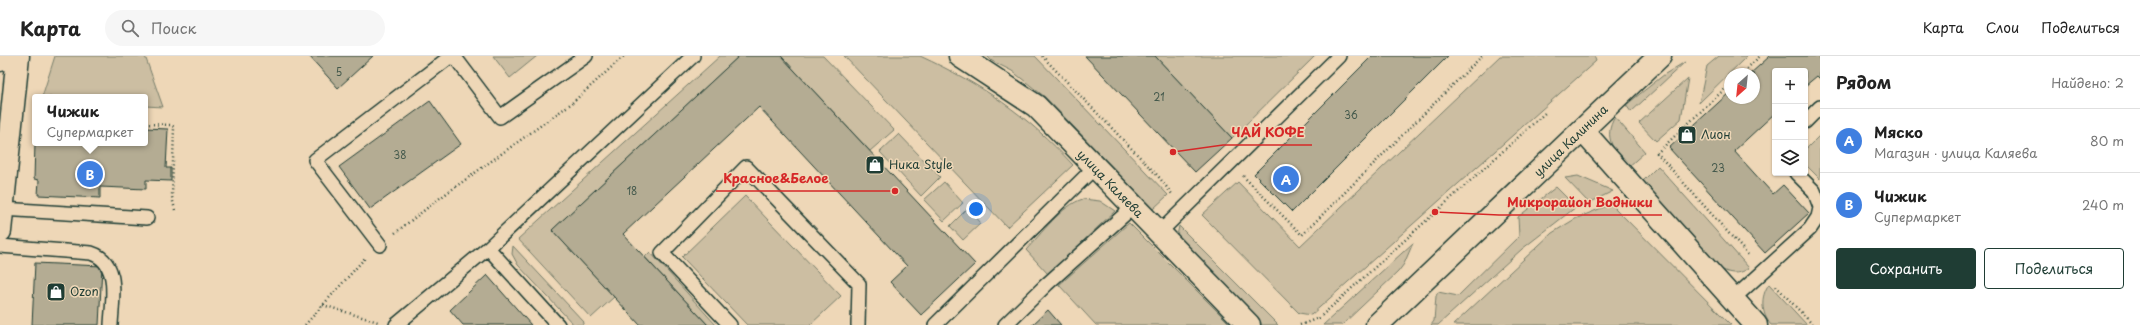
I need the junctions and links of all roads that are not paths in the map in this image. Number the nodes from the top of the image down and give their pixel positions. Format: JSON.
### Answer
{"nodes":[{"id":1,"x":12,"y":56,"type":"edge"},
{"id":2,"x":18,"y":56,"type":"edge"},
{"id":3,"x":451,"y":56,"type":"edge"},
{"id":4,"x":454,"y":56,"type":"edge"},
{"id":5,"x":586,"y":56,"type":"edge"},
{"id":6,"x":693,"y":56,"type":"edge"},
{"id":7,"x":1339,"y":56,"type":"edge"},
{"id":8,"x":1660,"y":56,"type":"edge"},
{"id":9,"x":965,"y":57,"type":"edge"},
{"id":10,"x":0,"y":60,"type":"edge"},
{"id":11,"x":1820,"y":108,"type":"edge"},
{"id":12,"x":1808,"y":119,"type":"edge"},
{"id":13,"x":1583,"y":131,"type":"junction"},
{"id":14,"x":1094,"y":168,"type":"junction"},
{"id":15,"x":1799,"y":176,"type":"edge"},
{"id":16,"x":1133,"y":207,"type":"junction"},
{"id":17,"x":1820,"y":207,"type":"edge"},
{"id":18,"x":147,"y":218,"type":"dead end"},
{"id":19,"x":1,"y":220,"type":"edge"},
{"id":20,"x":1159,"y":233,"type":"junction"},
{"id":21,"x":380,"y":245,"type":"road end"},
{"id":22,"x":0,"y":246,"type":"edge"},
{"id":23,"x":488,"y":248,"type":"junction"},
{"id":24,"x":1733,"y":299,"type":"junction"},
{"id":25,"x":111,"y":325,"type":"edge"},
{"id":26,"x":396,"y":325,"type":"edge"},
{"id":27,"x":558,"y":325,"type":"edge"},
{"id":28,"x":730,"y":325,"type":"edge"},
{"id":29,"x":858,"y":325,"type":"edge"},
{"id":30,"x":935,"y":325,"type":"edge"},
{"id":31,"x":1005,"y":325,"type":"edge"},
{"id":32,"x":1249,"y":325,"type":"edge"},
{"id":33,"x":1377,"y":325,"type":"edge"},
{"id":34,"x":1756,"y":325,"type":"edge"}],
"edges":[{"from":1,"to":10,"type":"street"},
{"from":2,"to":19,"type":"street"},
{"from":3,"to":21,"type":"lane"},
{"from":4,"to":5,"type":"lane"},
{"from":6,"to":23,"type":"lane"},
{"from":7,"to":20,"type":"lane"},
{"from":8,"to":13,"type":"street","name":"улица Калинина"},
{"from":9,"to":14,"type":"street","name":"улица Каляева"},
{"from":11,"to":12,"type":"lane"},
{"from":13,"to":24,"type":"street"},
{"from":13,"to":33,"type":"street","name":"улица Калинина"},
{"from":14,"to":16,"type":"street","name":"улица Каляева"},
{"from":14,"to":30,"type":"lane"},
{"from":15,"to":17,"type":"lane"},
{"from":16,"to":20,"type":"street","name":"улица Каляева"},
{"from":16,"to":31,"type":"lane"},
{"from":17,"to":24,"type":"lane"},
{"from":18,"to":19,"type":"lane"},
{"from":20,"to":32,"type":"street","name":"улица Каляева"},
{"from":22,"to":25,"type":"lane"},
{"from":23,"to":26,"type":"lane"},
{"from":23,"to":27,"type":"lane"},
{"from":24,"to":34,"type":"street"},
{"from":28,"to":29,"type":"lane"}]}
